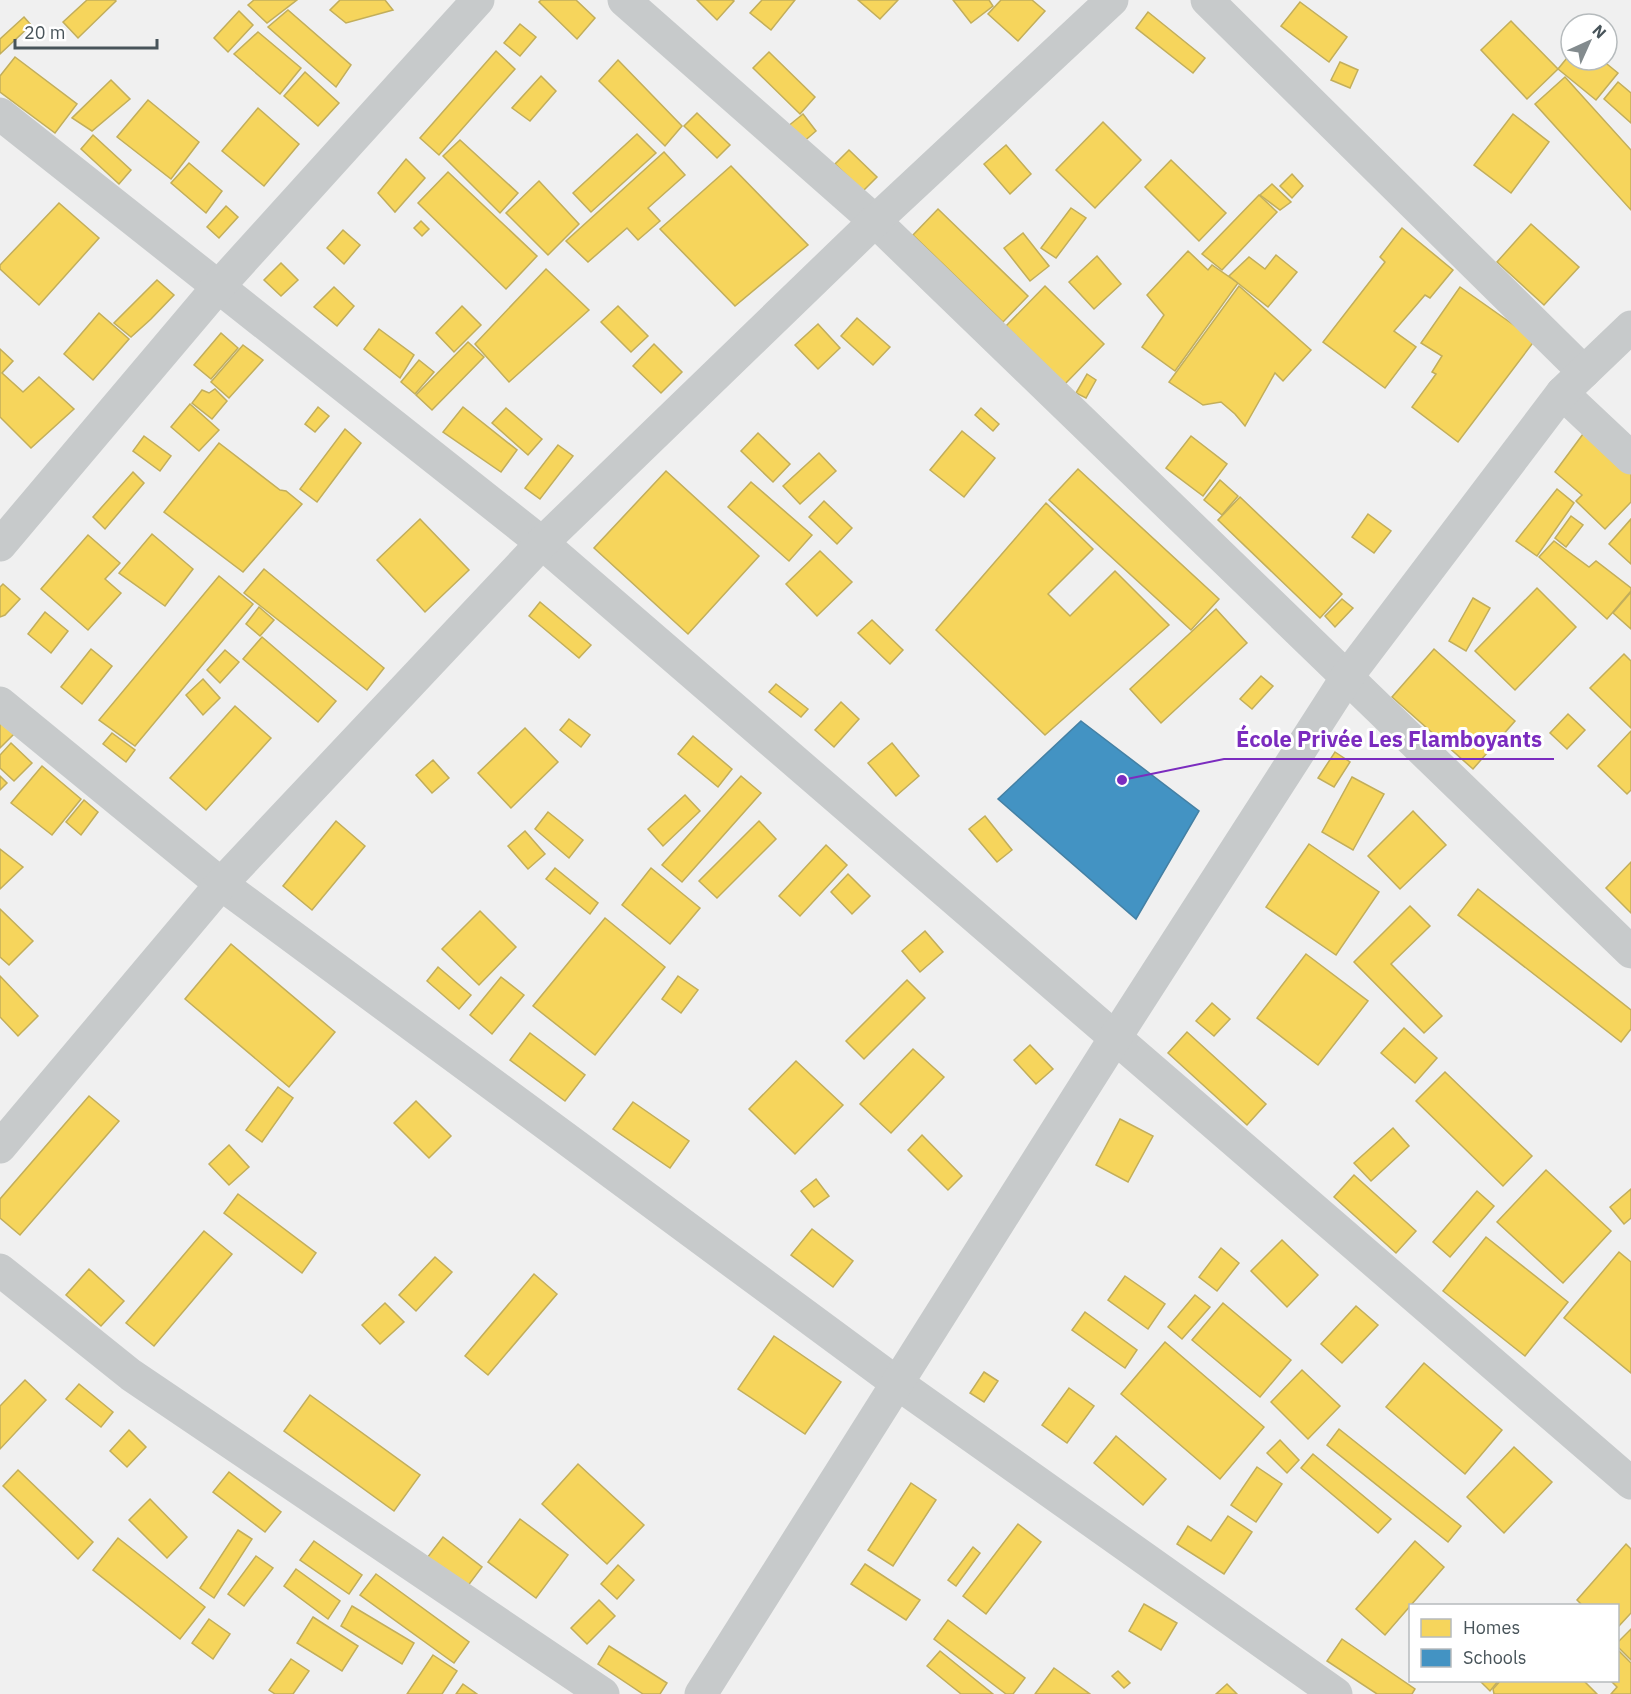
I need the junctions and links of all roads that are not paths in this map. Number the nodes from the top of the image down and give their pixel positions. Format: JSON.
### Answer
{"nodes":[{"id":1,"x":478,"y":0,"type":"edge"},
{"id":2,"x":624,"y":0,"type":"edge"},
{"id":3,"x":1112,"y":0,"type":"edge"},
{"id":4,"x":1207,"y":0,"type":"edge"},
{"id":5,"x":0,"y":114,"type":"edge"},
{"id":6,"x":875,"y":221,"type":"junction"},
{"id":7,"x":218,"y":287,"type":"junction"},
{"id":8,"x":1631,"y":327,"type":"edge"},
{"id":9,"x":1573,"y":382,"type":"junction"},
{"id":10,"x":1631,"y":458,"type":"edge"},
{"id":11,"x":542,"y":543,"type":"junction"},
{"id":12,"x":0,"y":545,"type":"edge"},
{"id":13,"x":1347,"y":677,"type":"junction"},
{"id":14,"x":0,"y":704,"type":"edge"},
{"id":15,"x":221,"y":884,"type":"junction"},
{"id":16,"x":1631,"y":951,"type":"edge"},
{"id":17,"x":1115,"y":1038,"type":"junction"},
{"id":18,"x":0,"y":1147,"type":"edge"},
{"id":19,"x":0,"y":1270,"type":"edge"},
{"id":20,"x":897,"y":1383,"type":"junction"},
{"id":21,"x":1631,"y":1483,"type":"edge"},
{"id":22,"x":603,"y":1694,"type":"edge"},
{"id":23,"x":701,"y":1694,"type":"edge"},
{"id":24,"x":1336,"y":1694,"type":"edge"}],
"edges":[{"from":1,"to":7,"type":"street"},
{"from":2,"to":6,"type":"street"},
{"from":3,"to":6,"type":"street"},
{"from":4,"to":9,"type":"street"},
{"from":5,"to":7,"type":"street"},
{"from":6,"to":11,"type":"street"},
{"from":6,"to":13,"type":"street"},
{"from":7,"to":11,"type":"street"},
{"from":7,"to":12,"type":"street"},
{"from":8,"to":9,"type":"street"},
{"from":9,"to":10,"type":"street"},
{"from":9,"to":13,"type":"street"},
{"from":11,"to":15,"type":"street"},
{"from":11,"to":17,"type":"street"},
{"from":13,"to":16,"type":"street"},
{"from":13,"to":17,"type":"street"},
{"from":14,"to":15,"type":"street"},
{"from":15,"to":18,"type":"street"},
{"from":15,"to":20,"type":"street"},
{"from":17,"to":20,"type":"street"},
{"from":17,"to":21,"type":"street"},
{"from":19,"to":22,"type":"street"},
{"from":20,"to":23,"type":"street"},
{"from":20,"to":24,"type":"street"}]}
